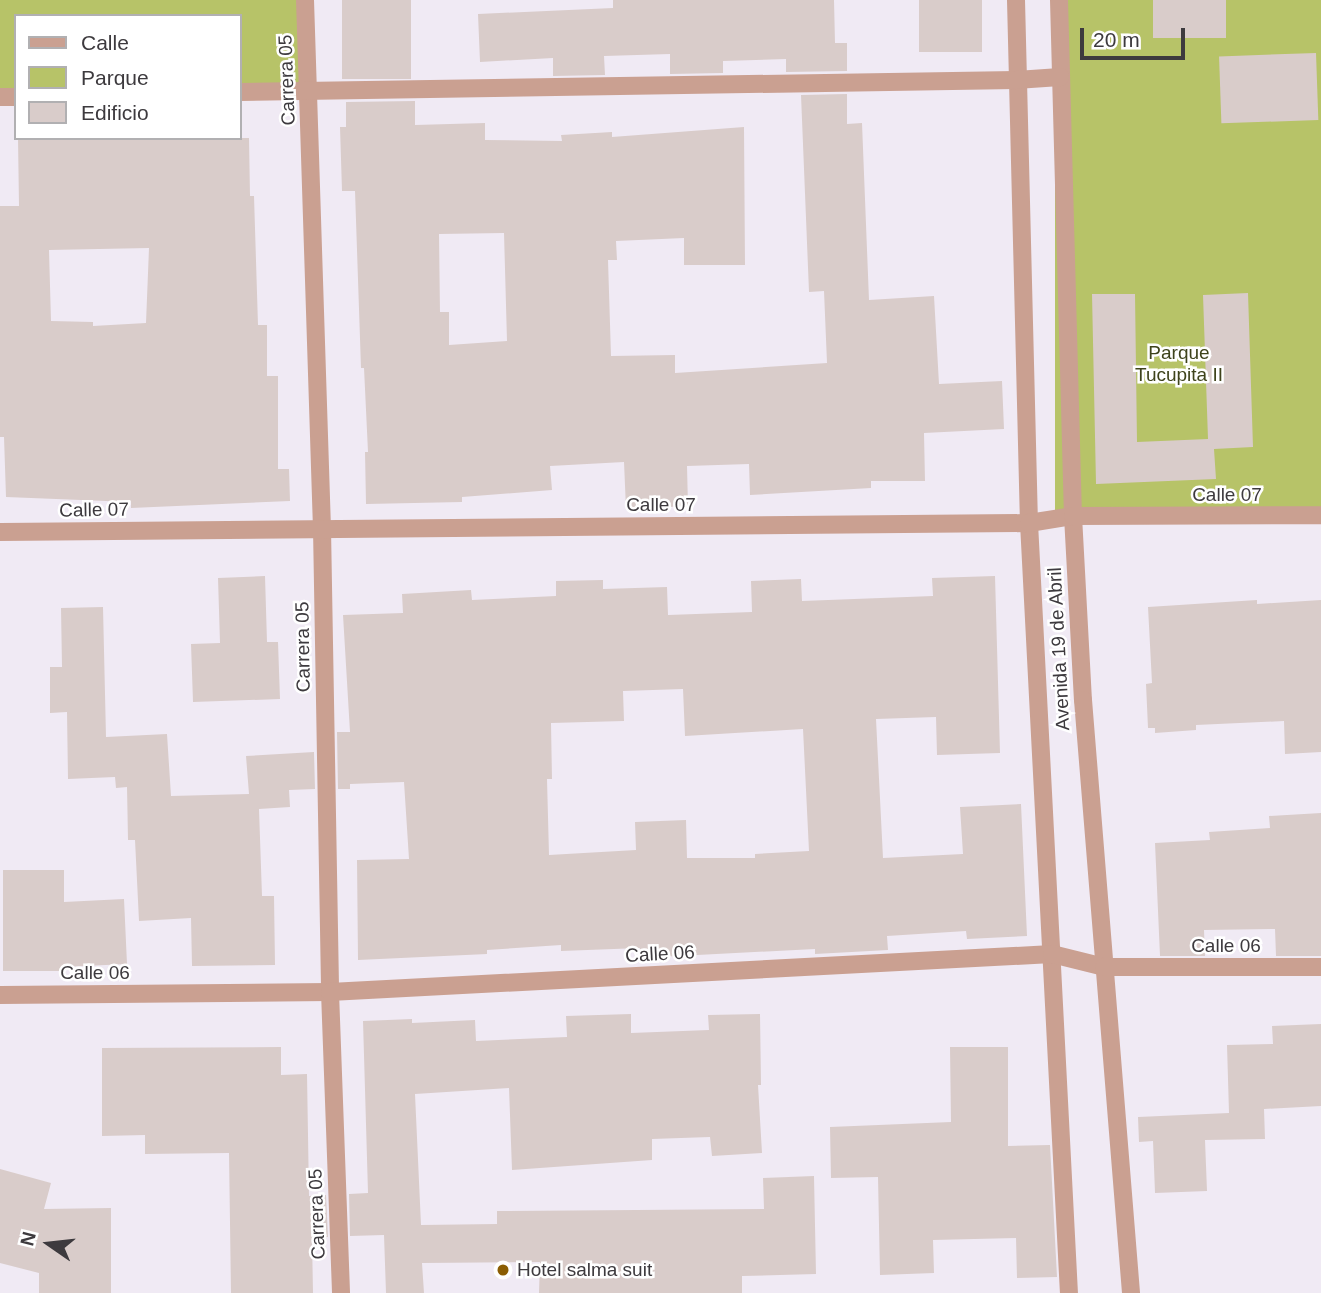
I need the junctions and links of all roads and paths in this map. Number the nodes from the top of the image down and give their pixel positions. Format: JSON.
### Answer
{"nodes":[{"id":1,"x":305,"y":0,"type":"edge"},
{"id":2,"x":1016,"y":0,"type":"edge"},
{"id":3,"x":1059,"y":0,"type":"edge"},
{"id":4,"x":1060,"y":77,"type":"junction"},
{"id":5,"x":1016,"y":80,"type":"junction"},
{"id":6,"x":308,"y":91,"type":"junction"},
{"id":7,"x":242,"y":92,"type":"edge"},
{"id":8,"x":1321,"y":515,"type":"edge"},
{"id":9,"x":1073,"y":516,"type":"junction"},
{"id":10,"x":1029,"y":523,"type":"junction"},
{"id":11,"x":322,"y":528,"type":"junction"},
{"id":12,"x":0,"y":532,"type":"edge"},
{"id":13,"x":1052,"y":954,"type":"junction"},
{"id":14,"x":1104,"y":967,"type":"junction"},
{"id":15,"x":1321,"y":967,"type":"edge"},
{"id":16,"x":330,"y":992,"type":"junction"},
{"id":17,"x":0,"y":995,"type":"edge"},
{"id":18,"x":341,"y":1293,"type":"edge"},
{"id":19,"x":1069,"y":1293,"type":"edge"},
{"id":20,"x":1131,"y":1293,"type":"edge"}],
"edges":[{"from":1,"to":6,"type":"street","name":"Carrera 05"},
{"from":2,"to":5,"type":"street","name":"Avenida 19 de Abril"},
{"from":3,"to":4,"type":"street","name":"Avenida 19 de Abril"},
{"from":4,"to":5,"type":"street"},
{"from":4,"to":9,"type":"street","name":"Avenida 19 de Abril"},
{"from":5,"to":6,"type":"street"},
{"from":5,"to":10,"type":"street","name":"Avenida 19 de Abril"},
{"from":6,"to":7,"type":"street"},
{"from":6,"to":11,"type":"street","name":"Carrera 05"},
{"from":8,"to":9,"type":"street","name":"Calle 07"},
{"from":9,"to":10,"type":"street","name":"Calle 07"},
{"from":9,"to":14,"type":"street","name":"Avenida 19 de Abril"},
{"from":10,"to":11,"type":"street","name":"Calle 07"},
{"from":10,"to":13,"type":"street","name":"Avenida 19 de Abril"},
{"from":11,"to":12,"type":"street","name":"Calle 07"},
{"from":11,"to":16,"type":"street","name":"Carrera 05"},
{"from":13,"to":14,"type":"street","name":"Calle 06"},
{"from":13,"to":16,"type":"street","name":"Calle 06"},
{"from":13,"to":19,"type":"street","name":"Avenida 19 de Abril"},
{"from":14,"to":15,"type":"street","name":"Calle 06"},
{"from":14,"to":20,"type":"street","name":"Avenida 19 de Abril"},
{"from":16,"to":17,"type":"street","name":"Calle 06"},
{"from":16,"to":18,"type":"street","name":"Carrera 05"}]}
